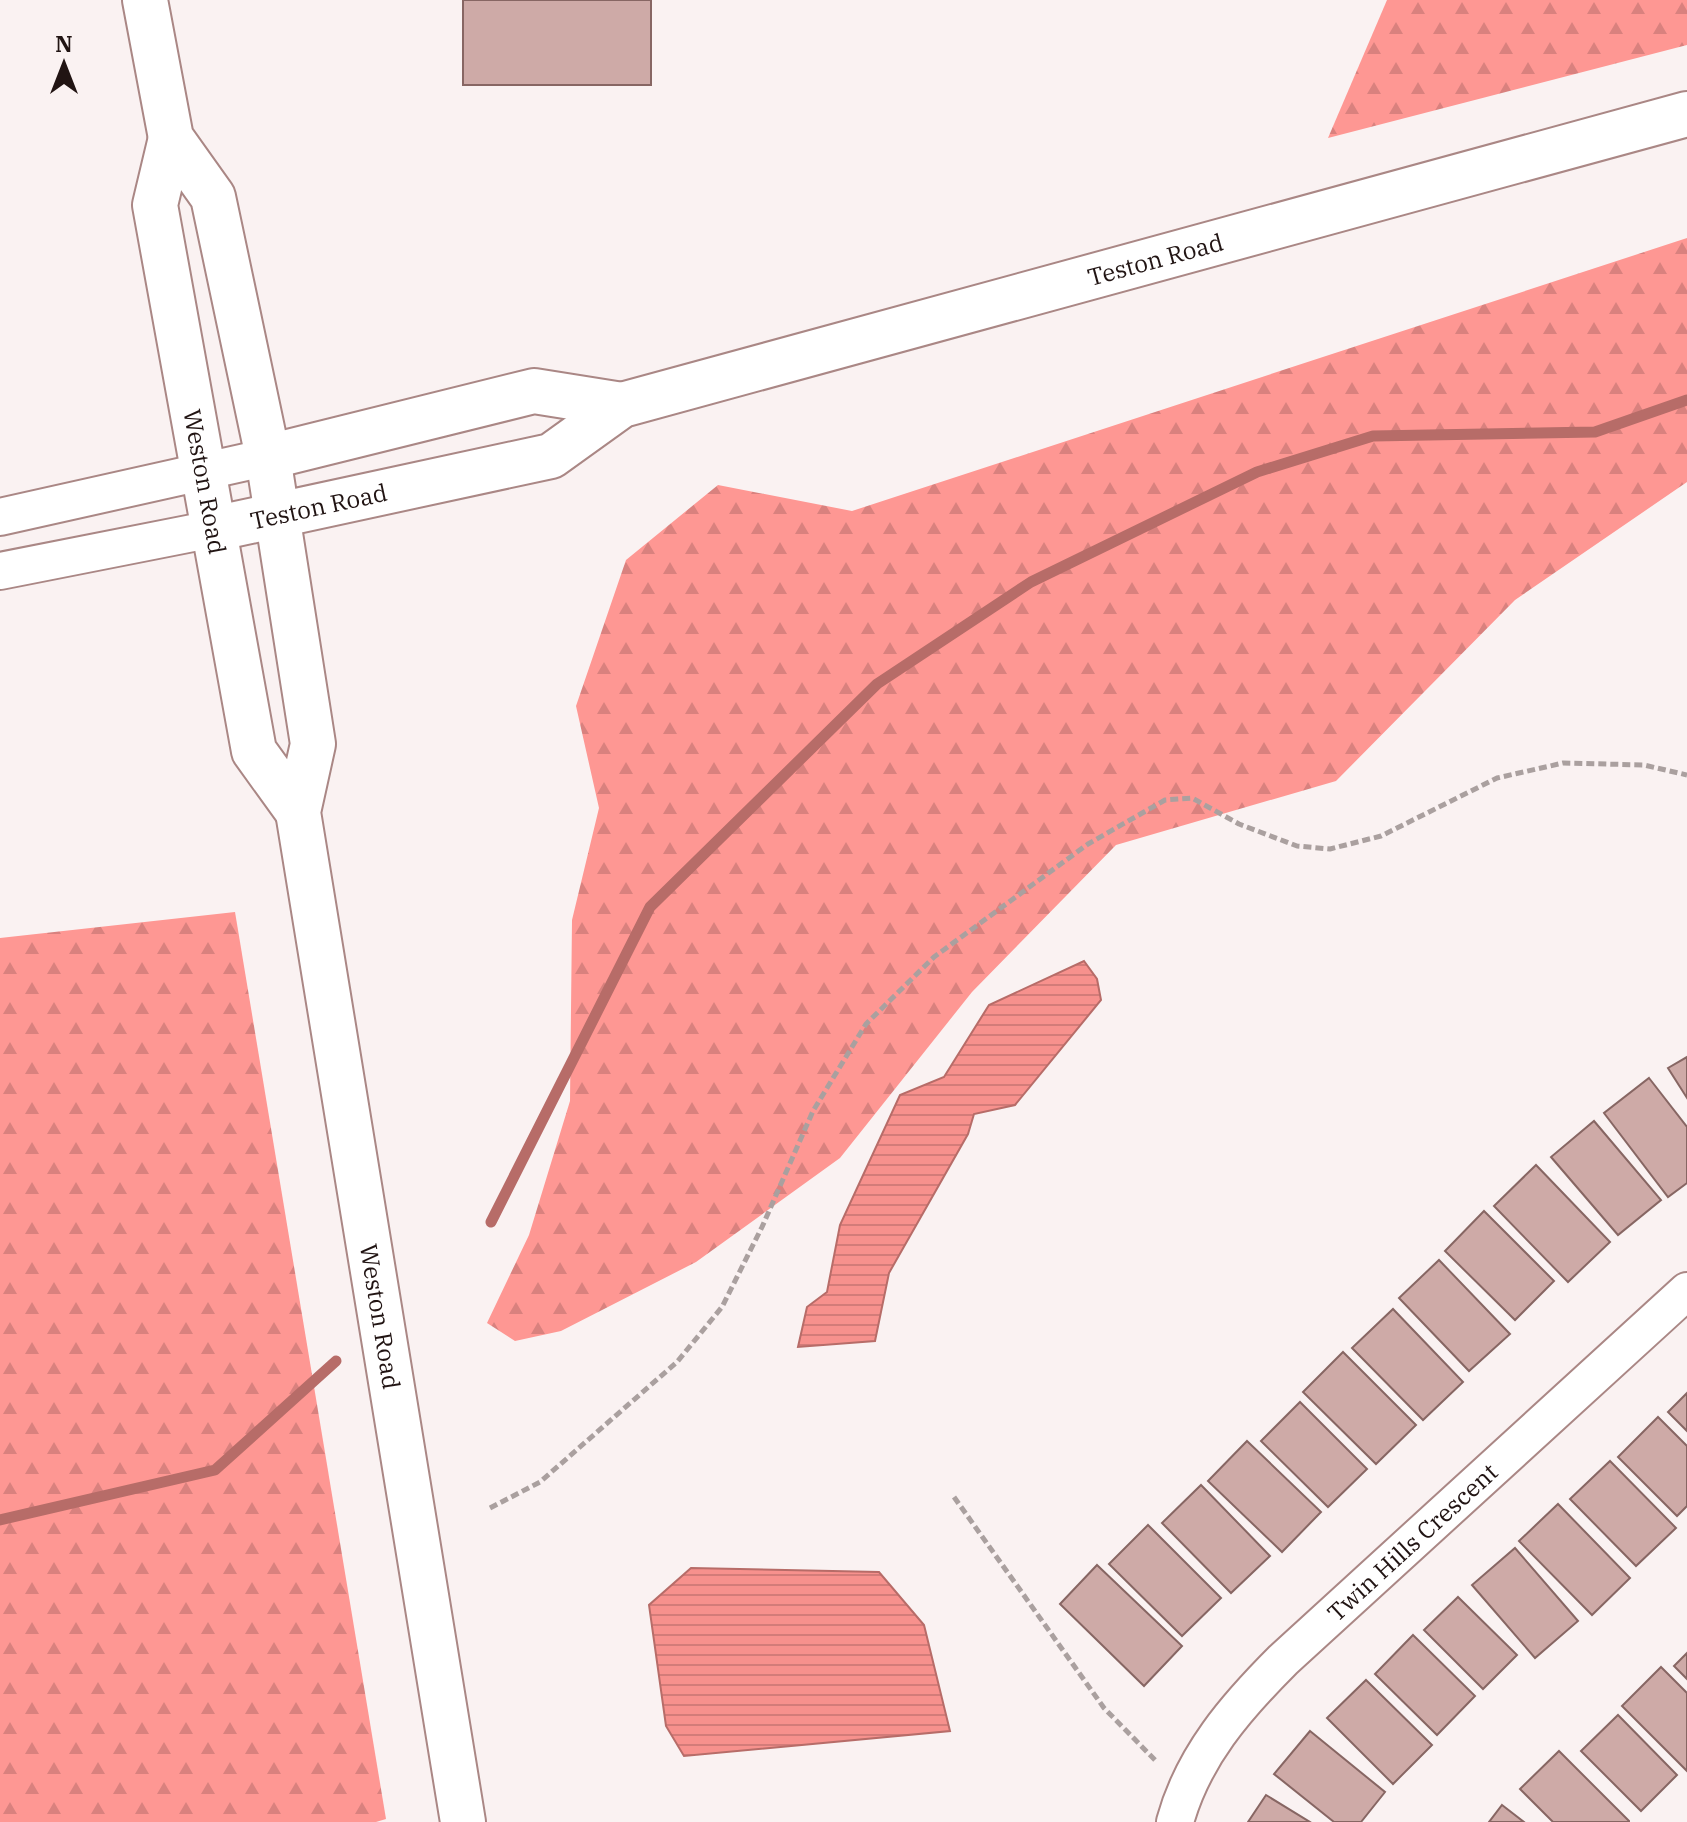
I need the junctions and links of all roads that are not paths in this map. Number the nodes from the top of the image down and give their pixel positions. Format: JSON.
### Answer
{"nodes":[{"id":1,"x":145,"y":0,"type":"edge"},
{"id":2,"x":1687,"y":114,"type":"edge"},
{"id":3,"x":171,"y":138,"type":"junction"},
{"id":4,"x":622,"y":405,"type":"junction"},
{"id":5,"x":268,"y":457,"type":"junction"},
{"id":6,"x":203,"y":472,"type":"junction"},
{"id":7,"x":0,"y":517,"type":"edge"},
{"id":8,"x":278,"y":517,"type":"junction"},
{"id":9,"x":213,"y":529,"type":"junction"},
{"id":10,"x":0,"y":571,"type":"edge"},
{"id":11,"x":298,"y":812,"type":"junction"},
{"id":12,"x":1687,"y":1291,"type":"edge"},
{"id":13,"x":463,"y":1822,"type":"edge"},
{"id":14,"x":1175,"y":1822,"type":"edge"}],
"edges":[{"from":1,"to":3,"type":"main road","name":"Weston Road"},
{"from":2,"to":4,"type":"main road","name":"Teston Road"},
{"from":3,"to":5,"type":"main road","name":"Weston Road"},
{"from":3,"to":6,"type":"main road","name":"Weston Road"},
{"from":4,"to":5,"type":"main road","name":"Teston Road"},
{"from":4,"to":8,"type":"main road","name":"Teston Road"},
{"from":5,"to":6,"type":"street","name":"Teston Road"},
{"from":5,"to":8,"type":"main road","name":"Weston Road"},
{"from":6,"to":7,"type":"street","name":"Teston Road"},
{"from":6,"to":9,"type":"main road","name":"Weston Road"},
{"from":8,"to":9,"type":"main road","name":"Teston Road"},
{"from":8,"to":11,"type":"main road","name":"Weston Road"},
{"from":9,"to":10,"type":"street","name":"Teston Road"},
{"from":9,"to":11,"type":"main road","name":"Weston Road"},
{"from":11,"to":13,"type":"main road","name":"Weston Road"},
{"from":12,"to":14,"type":"street","name":"Twin Hills Crescent"}]}
